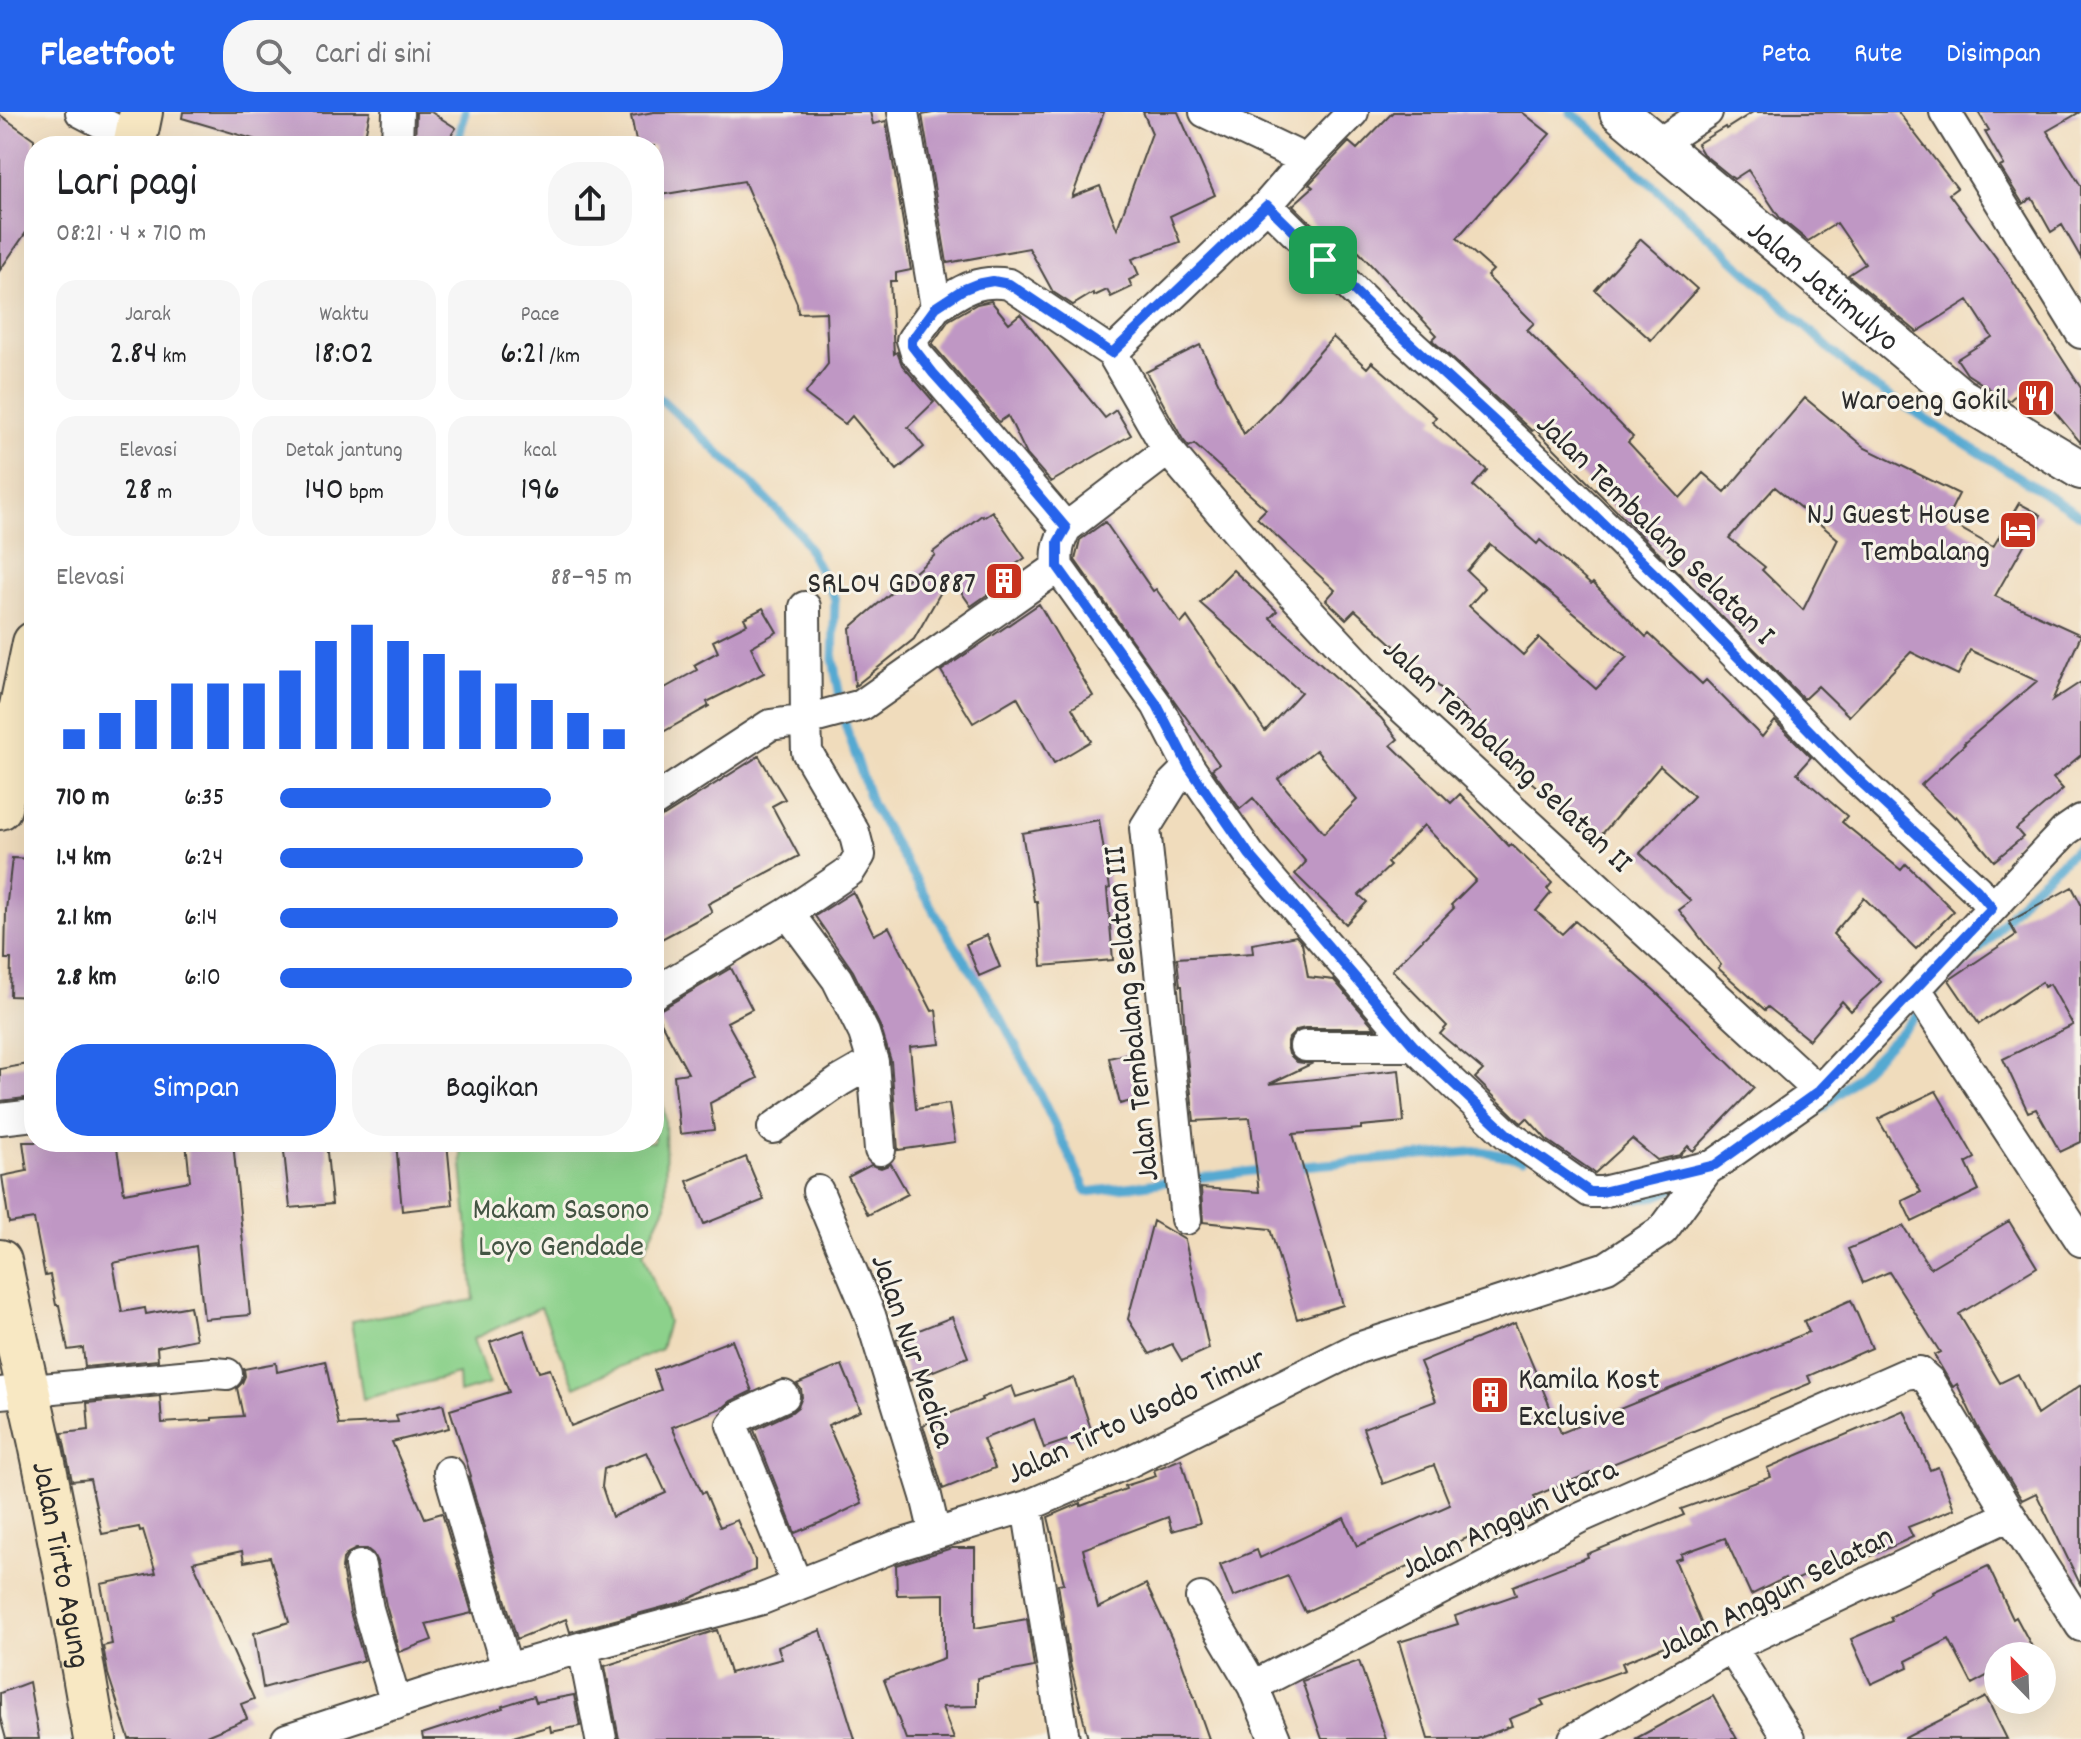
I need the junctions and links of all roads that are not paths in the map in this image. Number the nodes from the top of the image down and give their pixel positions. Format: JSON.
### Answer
{"nodes":[{"id":1,"x":81,"y":112,"type":"edge"},
{"id":2,"x":903,"y":112,"type":"edge"},
{"id":3,"x":1205,"y":112,"type":"edge"},
{"id":4,"x":1353,"y":112,"type":"edge"},
{"id":5,"x":1619,"y":112,"type":"edge"},
{"id":6,"x":1707,"y":112,"type":"edge"},
{"id":7,"x":1945,"y":112,"type":"edge"},
{"id":8,"x":398,"y":113,"type":"edge"},
{"id":9,"x":137,"y":133,"type":"edge"},
{"id":10,"x":397,"y":136,"type":"edge"},
{"id":11,"x":1658,"y":144,"type":"junction"},
{"id":12,"x":1306,"y":160,"type":"junction"},
{"id":13,"x":1267,"y":205,"type":"junction"},
{"id":14,"x":936,"y":307,"type":"junction"},
{"id":15,"x":2081,"y":333,"type":"edge"},
{"id":16,"x":1112,"y":353,"type":"junction"},
{"id":17,"x":1168,"y":450,"type":"junction"},
{"id":18,"x":2081,"y":470,"type":"edge"},
{"id":19,"x":1066,"y":528,"type":"junction"},
{"id":20,"x":1058,"y":567,"type":"junction"},
{"id":21,"x":805,"y":607,"type":"dead end"},
{"id":22,"x":24,"y":693,"type":"edge"},
{"id":23,"x":819,"y":717,"type":"junction"},
{"id":24,"x":1189,"y":767,"type":"junction"},
{"id":25,"x":664,"y":794,"type":"edge"},
{"id":26,"x":0,"y":808,"type":"edge"},
{"id":27,"x":2076,"y":836,"type":"edge"},
{"id":28,"x":1992,"y":908,"type":"junction"},
{"id":29,"x":788,"y":913,"type":"junction"},
{"id":30,"x":664,"y":987,"type":"edge"},
{"id":31,"x":1916,"y":989,"type":"junction"},
{"id":32,"x":1305,"y":1046,"type":"dead end"},
{"id":33,"x":1414,"y":1046,"type":"junction"},
{"id":34,"x":873,"y":1062,"type":"junction"},
{"id":35,"x":1819,"y":1091,"type":"junction"},
{"id":36,"x":24,"y":1116,"type":"edge"},
{"id":37,"x":0,"y":1119,"type":"edge"},
{"id":38,"x":773,"y":1128,"type":"dead end"},
{"id":39,"x":880,"y":1150,"type":"dead end"},
{"id":40,"x":1704,"y":1176,"type":"junction"},
{"id":41,"x":818,"y":1191,"type":"dead end"},
{"id":42,"x":1186,"y":1219,"type":"dead end"},
{"id":43,"x":2081,"y":1241,"type":"edge"},
{"id":44,"x":0,"y":1261,"type":"edge"},
{"id":45,"x":227,"y":1374,"type":"dead end"},
{"id":46,"x":14,"y":1391,"type":"edge"},
{"id":47,"x":784,"y":1396,"type":"dead end"},
{"id":48,"x":449,"y":1472,"type":"dead end"},
{"id":49,"x":1027,"y":1506,"type":"junction"},
{"id":50,"x":2010,"y":1515,"type":"junction"},
{"id":51,"x":935,"y":1534,"type":"junction"},
{"id":52,"x":360,"y":1566,"type":"dead end"},
{"id":53,"x":797,"y":1585,"type":"junction"},
{"id":54,"x":1201,"y":1598,"type":"dead end"},
{"id":55,"x":2081,"y":1626,"type":"edge"},
{"id":56,"x":583,"y":1647,"type":"junction"},
{"id":57,"x":1731,"y":1647,"type":"junction"},
{"id":58,"x":507,"y":1669,"type":"junction"},
{"id":59,"x":1253,"y":1686,"type":"junction"},
{"id":60,"x":396,"y":1704,"type":"junction"},
{"id":61,"x":336,"y":1731,"type":"edge"},
{"id":62,"x":95,"y":1739,"type":"edge"},
{"id":63,"x":287,"y":1739,"type":"edge"},
{"id":64,"x":601,"y":1739,"type":"edge"},
{"id":65,"x":1064,"y":1739,"type":"edge"},
{"id":66,"x":1275,"y":1739,"type":"edge"},
{"id":67,"x":1574,"y":1739,"type":"edge"},
{"id":68,"x":1789,"y":1739,"type":"edge"}],
"edges":[{"from":1,"to":9,"type":"street"},
{"from":2,"to":14,"type":"street"},
{"from":3,"to":12,"type":"street"},
{"from":4,"to":12,"type":"street"},
{"from":5,"to":11,"type":"street","name":"Jalan Jatimulyo"},
{"from":6,"to":11,"type":"street"},
{"from":7,"to":15,"type":"street"},
{"from":8,"to":10,"type":"street"},
{"from":11,"to":18,"type":"street","name":"Jalan Jatimulyo"},
{"from":12,"to":13,"type":"street"},
{"from":13,"to":16,"type":"street"},
{"from":13,"to":28,"type":"street","name":"Jalan Tembalang Selatan I"},
{"from":14,"to":16,"type":"street"},
{"from":14,"to":19,"type":"street"},
{"from":16,"to":17,"type":"street","name":"Jalan Tembalang Selatan II"},
{"from":17,"to":19,"type":"street"},
{"from":17,"to":35,"type":"street","name":"Jalan Tembalang Selatan II"},
{"from":19,"to":20,"type":"street"},
{"from":20,"to":23,"type":"street"},
{"from":20,"to":24,"type":"street"},
{"from":21,"to":23,"type":"street"},
{"from":22,"to":26,"type":"main road"},
{"from":23,"to":25,"type":"street"},
{"from":23,"to":29,"type":"street"},
{"from":24,"to":33,"type":"street"},
{"from":24,"to":42,"type":"street","name":"Jalan Tembalang Selatan III"},
{"from":27,"to":28,"type":"street"},
{"from":28,"to":31,"type":"street"},
{"from":29,"to":30,"type":"street"},
{"from":29,"to":34,"type":"street"},
{"from":31,"to":35,"type":"street"},
{"from":31,"to":43,"type":"street"},
{"from":32,"to":33,"type":"street"},
{"from":33,"to":40,"type":"street"},
{"from":34,"to":38,"type":"street"},
{"from":34,"to":39,"type":"street"},
{"from":35,"to":40,"type":"street"},
{"from":36,"to":37,"type":"street"},
{"from":40,"to":49,"type":"street","name":"Jalan Tirto Usodo Timur"},
{"from":41,"to":51,"type":"street","name":"Jalan Nur Medica"},
{"from":44,"to":46,"type":"main road","name":"Jalan Tirto Agung"},
{"from":45,"to":46,"type":"street"},
{"from":46,"to":62,"type":"main road","name":"Jalan Tirto Agung"},
{"from":47,"to":53,"type":"street"},
{"from":48,"to":58,"type":"street"},
{"from":49,"to":51,"type":"street","name":"Jalan Tirto Usodo Timur"},
{"from":49,"to":65,"type":"street"},
{"from":50,"to":55,"type":"street"},
{"from":50,"to":57,"type":"street","name":"Jalan Anggun Selatan"},
{"from":50,"to":59,"type":"street","name":"Jalan Anggun Utara"},
{"from":51,"to":53,"type":"street","name":"Jalan Tirto Usodo Timur"},
{"from":52,"to":60,"type":"street"},
{"from":53,"to":56,"type":"street","name":"Jalan Tirto Usodo Timur"},
{"from":54,"to":59,"type":"street"},
{"from":56,"to":58,"type":"street","name":"Jalan Tirto Usodo Timur"},
{"from":56,"to":64,"type":"street"},
{"from":57,"to":67,"type":"street","name":"Jalan Anggun Selatan"},
{"from":57,"to":68,"type":"street"},
{"from":58,"to":60,"type":"street","name":"Jalan Tirto Usodo Timur"},
{"from":59,"to":66,"type":"street"},
{"from":60,"to":61,"type":"street","name":"Jalan Tirto Usodo Timur"},
{"from":61,"to":63,"type":"street","name":"Jalan Tirto Usodo Timur"}]}
